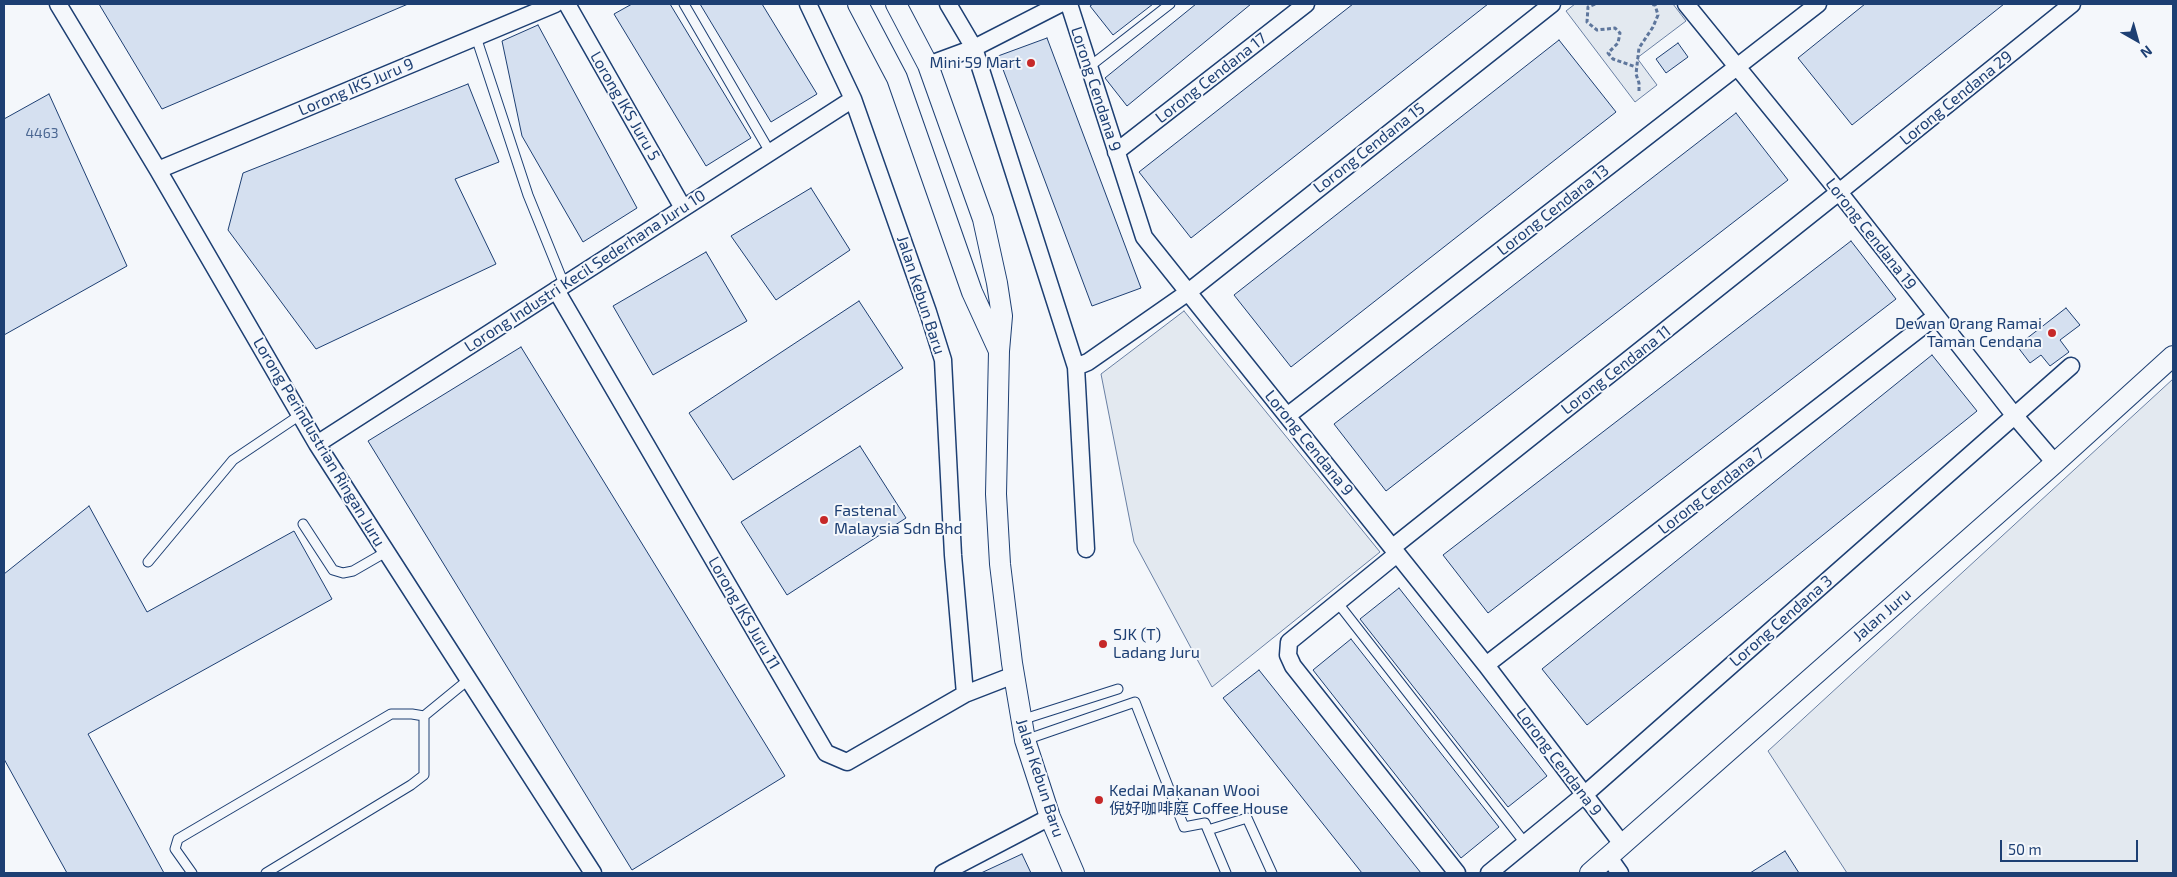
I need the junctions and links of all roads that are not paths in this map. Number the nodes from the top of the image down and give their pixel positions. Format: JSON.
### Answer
{"nodes":[{"id":1,"x":58,"y":4,"type":"edge"},
{"id":2,"x":555,"y":4,"type":"edge"},
{"id":3,"x":567,"y":4,"type":"edge"},
{"id":4,"x":684,"y":4,"type":"edge"},
{"id":5,"x":808,"y":4,"type":"edge"},
{"id":6,"x":858,"y":4,"type":"edge"},
{"id":7,"x":896,"y":4,"type":"edge"},
{"id":8,"x":948,"y":4,"type":"edge"},
{"id":9,"x":1060,"y":4,"type":"edge"},
{"id":10,"x":1069,"y":4,"type":"edge"},
{"id":11,"x":1170,"y":4,"type":"edge"},
{"id":12,"x":1306,"y":4,"type":"edge"},
{"id":13,"x":1552,"y":4,"type":"edge"},
{"id":14,"x":1686,"y":4,"type":"edge"},
{"id":15,"x":1818,"y":4,"type":"edge"},
{"id":16,"x":2072,"y":4,"type":"edge"},
{"id":17,"x":476,"y":37,"type":"junction"},
{"id":18,"x":974,"y":48,"type":"junction"},
{"id":19,"x":928,"y":65,"type":"junction"},
{"id":20,"x":1089,"y":67,"type":"junction"},
{"id":21,"x":1737,"y":67,"type":"junction"},
{"id":22,"x":853,"y":99,"type":"junction"},
{"id":23,"x":770,"y":152,"type":"junction"},
{"id":24,"x":1116,"y":152,"type":"junction"},
{"id":25,"x":158,"y":170,"type":"junction"},
{"id":26,"x":1839,"y":192,"type":"junction"},
{"id":27,"x":683,"y":208,"type":"junction"},
{"id":28,"x":560,"y":287,"type":"junction"},
{"id":29,"x":1187,"y":292,"type":"junction"},
{"id":30,"x":1936,"y":316,"type":"junction"},
{"id":31,"x":999,"y":351,"type":"junction"},
{"id":32,"x":2173,"y":356,"type":"edge"},
{"id":33,"x":2071,"y":366,"type":"dead end"},
{"id":34,"x":1076,"y":367,"type":"junction"},
{"id":35,"x":300,"y":415,"type":"junction"},
{"id":36,"x":2014,"y":415,"type":"junction"},
{"id":37,"x":1287,"y":416,"type":"junction"},
{"id":38,"x":317,"y":444,"type":"junction"},
{"id":39,"x":2056,"y":464,"type":"junction"},
{"id":40,"x":304,"y":524,"type":"dead end"},
{"id":41,"x":1086,"y":549,"type":"dead end"},
{"id":42,"x":1395,"y":551,"type":"junction"},
{"id":43,"x":386,"y":552,"type":"junction"},
{"id":44,"x":148,"y":562,"type":"dead end"},
{"id":45,"x":1337,"y":602,"type":"junction"},
{"id":46,"x":1486,"y":666,"type":"junction"},
{"id":47,"x":1014,"y":675,"type":"junction"},
{"id":48,"x":468,"y":680,"type":"junction"},
{"id":49,"x":1118,"y":689,"type":"dead end"},
{"id":50,"x":965,"y":694,"type":"junction"},
{"id":51,"x":424,"y":716,"type":"junction"},
{"id":52,"x":1020,"y":721,"type":"junction"},
{"id":53,"x":1025,"y":740,"type":"junction"},
{"id":54,"x":1584,"y":795,"type":"junction"},
{"id":55,"x":1050,"y":817,"type":"junction"},
{"id":56,"x":1208,"y":830,"type":"junction"},
{"id":57,"x":1525,"y":843,"type":"junction"},
{"id":58,"x":1615,"y":850,"type":"junction"},
{"id":59,"x":192,"y":873,"type":"edge"},
{"id":60,"x":266,"y":873,"type":"edge"},
{"id":61,"x":593,"y":873,"type":"edge"},
{"id":62,"x":943,"y":873,"type":"edge"},
{"id":63,"x":1074,"y":873,"type":"edge"},
{"id":64,"x":1226,"y":873,"type":"edge"},
{"id":65,"x":1272,"y":873,"type":"edge"},
{"id":66,"x":1457,"y":873,"type":"edge"},
{"id":67,"x":1489,"y":873,"type":"edge"},
{"id":68,"x":1590,"y":873,"type":"edge"},
{"id":69,"x":1620,"y":873,"type":"edge"}],
"edges":[{"from":1,"to":25,"type":"street","name":"Lorong Perindustrian Ringan Juru"},
{"from":2,"to":17,"type":"street","name":"Lorong IKS Juru 9"},
{"from":3,"to":27,"type":"street","name":"Lorong IKS Juru 5"},
{"from":4,"to":23,"type":"lane"},
{"from":5,"to":22,"type":"street","name":"Jalan Kebun Baru"},
{"from":6,"to":31,"type":"street","name":"Jalan Kebun Baru"},
{"from":7,"to":19,"type":"street","name":"Jalan Kebun Baru"},
{"from":8,"to":18,"type":"street"},
{"from":9,"to":18,"type":"street"},
{"from":10,"to":20,"type":"street","name":"Lorong Cendana 9"},
{"from":11,"to":20,"type":"lane"},
{"from":12,"to":24,"type":"street","name":"Lorong Cendana 17"},
{"from":13,"to":29,"type":"street","name":"Lorong Cendana 15"},
{"from":14,"to":21,"type":"street","name":"Lorong Cendana 19"},
{"from":15,"to":21,"type":"street","name":"Lorong Cendana 13"},
{"from":16,"to":26,"type":"street","name":"Lorong Cendana 29"},
{"from":17,"to":25,"type":"street","name":"Lorong IKS Juru 9"},
{"from":17,"to":28,"type":"lane"},
{"from":18,"to":19,"type":"street"},
{"from":18,"to":34,"type":"street"},
{"from":19,"to":31,"type":"street","name":"Jalan Kebun Baru"},
{"from":20,"to":24,"type":"street","name":"Lorong Cendana 9"},
{"from":21,"to":26,"type":"street","name":"Lorong Cendana 19"},
{"from":21,"to":37,"type":"street","name":"Lorong Cendana 13"},
{"from":22,"to":23,"type":"street","name":"Lorong Industri Kecil Sederhana Juru 10"},
{"from":22,"to":50,"type":"street","name":"Jalan Kebun Baru"},
{"from":23,"to":27,"type":"street","name":"Lorong Industri Kecil Sederhana Juru 10"},
{"from":24,"to":29,"type":"street","name":"Lorong Cendana 9"},
{"from":25,"to":35,"type":"street","name":"Lorong Perindustrian Ringan Juru"},
{"from":26,"to":30,"type":"street","name":"Lorong Cendana 19"},
{"from":26,"to":42,"type":"street","name":"Lorong Cendana 11"},
{"from":27,"to":28,"type":"street","name":"Lorong Industri Kecil Sederhana Juru 10"},
{"from":28,"to":38,"type":"street","name":"Lorong Industri Kecil Sederhana Juru 10"},
{"from":28,"to":50,"type":"street","name":"Lorong IKS Juru 11"},
{"from":29,"to":34,"type":"street","name":"Lorong Cendana 15"},
{"from":29,"to":37,"type":"street","name":"Lorong Cendana 9"},
{"from":30,"to":36,"type":"street","name":"Lorong Cendana 19"},
{"from":30,"to":46,"type":"street","name":"Lorong Cendana 7"},
{"from":31,"to":47,"type":"street","name":"Jalan Kebun Baru"},
{"from":32,"to":39,"type":"street","name":"Jalan Juru"},
{"from":33,"to":36,"type":"street","name":"Lorong Cendana 3"},
{"from":34,"to":41,"type":"street"},
{"from":35,"to":38,"type":"street","name":"Lorong Perindustrian Ringan Juru"},
{"from":35,"to":44,"type":"lane"},
{"from":36,"to":39,"type":"street","name":"Lorong Cendana 19"},
{"from":36,"to":54,"type":"street","name":"Lorong Cendana 3"},
{"from":37,"to":42,"type":"street","name":"Lorong Cendana 9"},
{"from":38,"to":43,"type":"street","name":"Lorong Perindustrian Ringan Juru"},
{"from":39,"to":58,"type":"street","name":"Jalan Juru"},
{"from":40,"to":43,"type":"lane"},
{"from":42,"to":45,"type":"street","name":"Lorong Cendana 11"},
{"from":42,"to":46,"type":"street","name":"Lorong Cendana 9"},
{"from":43,"to":48,"type":"street","name":"Lorong Perindustrian Ringan Juru"},
{"from":45,"to":57,"type":"lane"},
{"from":45,"to":66,"type":"street","name":"Lorong Cendana 11"},
{"from":46,"to":54,"type":"street","name":"Lorong Cendana 9"},
{"from":47,"to":50,"type":"street","name":"Lorong IKS Juru 11"},
{"from":47,"to":52,"type":"street","name":"Jalan Kebun Baru"},
{"from":48,"to":51,"type":"lane"},
{"from":48,"to":61,"type":"street","name":"Lorong Perindustrian Ringan Juru"},
{"from":49,"to":52,"type":"lane"},
{"from":51,"to":59,"type":"lane"},
{"from":51,"to":60,"type":"lane"},
{"from":52,"to":53,"type":"street","name":"Jalan Kebun Baru"},
{"from":53,"to":55,"type":"street","name":"Jalan Kebun Baru"},
{"from":53,"to":56,"type":"lane"},
{"from":54,"to":57,"type":"street","name":"Lorong Cendana 3"},
{"from":54,"to":58,"type":"street","name":"Lorong Cendana 9"},
{"from":55,"to":62,"type":"street"},
{"from":55,"to":63,"type":"street","name":"Jalan Kebun Baru"},
{"from":56,"to":64,"type":"lane"},
{"from":56,"to":65,"type":"lane"},
{"from":57,"to":67,"type":"street","name":"Lorong Cendana 3"},
{"from":58,"to":68,"type":"street","name":"Jalan Juru"},
{"from":58,"to":69,"type":"street","name":"Lorong Cendana 9"}]}
